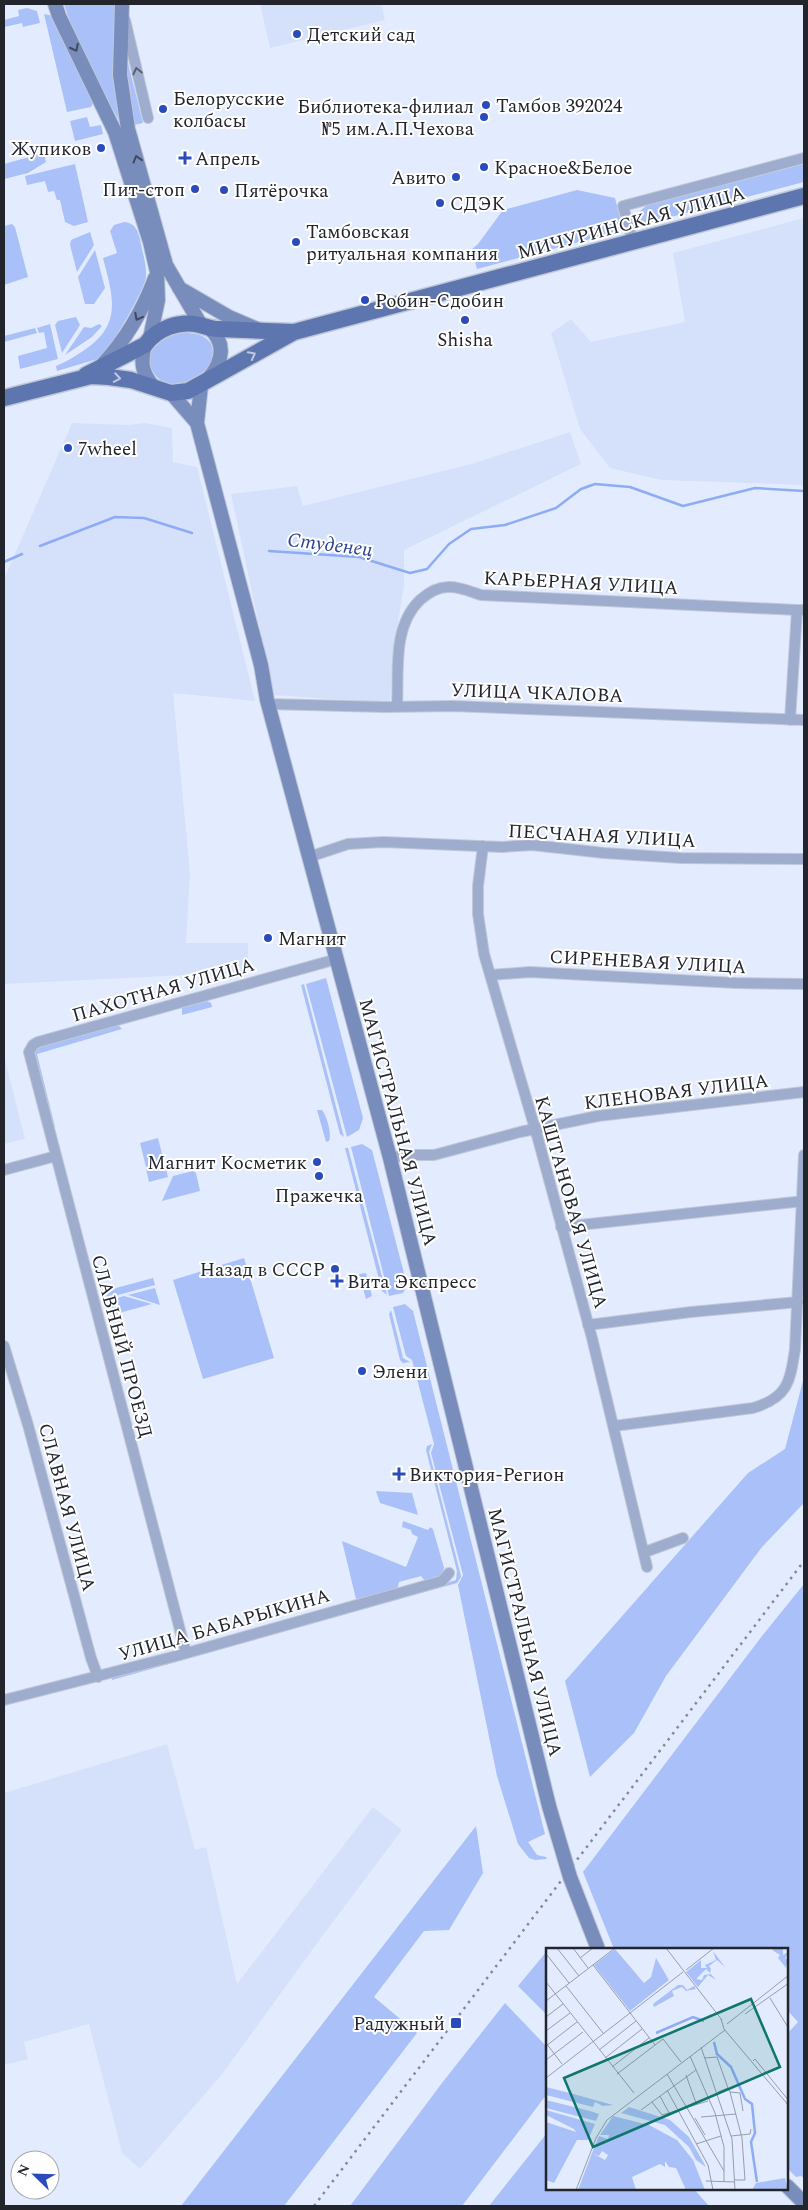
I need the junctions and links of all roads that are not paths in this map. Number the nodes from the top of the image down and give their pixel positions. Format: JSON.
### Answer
{"nodes":[{"id":1,"x":55,"y":4,"type":"edge"},
{"id":2,"x":122,"y":6,"type":"edge"},
{"id":3,"x":148,"y":118,"type":"dead end"},
{"id":4,"x":804,"y":158,"type":"edge"},
{"id":5,"x":804,"y":196,"type":"edge"},
{"id":6,"x":154,"y":241,"type":"junction"},
{"id":7,"x":633,"y":242,"type":"junction"},
{"id":8,"x":157,"y":272,"type":"junction"},
{"id":9,"x":178,"y":287,"type":"junction"},
{"id":10,"x":205,"y":327,"type":"junction"},
{"id":11,"x":262,"y":331,"type":"junction"},
{"id":12,"x":294,"y":332,"type":"junction"},
{"id":13,"x":147,"y":341,"type":"junction"},
{"id":14,"x":100,"y":367,"type":"junction"},
{"id":15,"x":80,"y":378,"type":"junction"},
{"id":16,"x":205,"y":382,"type":"junction"},
{"id":17,"x":154,"y":387,"type":"junction"},
{"id":18,"x":171,"y":393,"type":"junction"},
{"id":19,"x":4,"y":398,"type":"edge"},
{"id":20,"x":197,"y":424,"type":"junction"},
{"id":21,"x":801,"y":610,"type":"edge"},
{"id":22,"x":268,"y":704,"type":"junction"},
{"id":23,"x":397,"y":706,"type":"junction"},
{"id":24,"x":790,"y":720,"type":"junction"},
{"id":25,"x":804,"y":720,"type":"edge"},
{"id":26,"x":484,"y":846,"type":"junction"},
{"id":27,"x":309,"y":857,"type":"junction"},
{"id":28,"x":804,"y":859,"type":"edge"},
{"id":29,"x":337,"y":960,"type":"junction"},
{"id":30,"x":490,"y":975,"type":"junction"},
{"id":31,"x":804,"y":984,"type":"edge"},
{"id":32,"x":30,"y":1048,"type":"joint"},
{"id":33,"x":804,"y":1092,"type":"edge"},
{"id":34,"x":535,"y":1129,"type":"junction"},
{"id":35,"x":804,"y":1155,"type":"edge"},
{"id":36,"x":56,"y":1156,"type":"junction"},
{"id":37,"x":390,"y":1158,"type":"junction"},
{"id":38,"x":4,"y":1170,"type":"edge"},
{"id":39,"x":803,"y":1202,"type":"edge"},
{"id":40,"x":561,"y":1226,"type":"junction"},
{"id":41,"x":798,"y":1302,"type":"junction"},
{"id":42,"x":588,"y":1325,"type":"junction"},
{"id":43,"x":4,"y":1346,"type":"edge"},
{"id":44,"x":614,"y":1426,"type":"junction"},
{"id":45,"x":683,"y":1538,"type":"dead end"},
{"id":46,"x":645,"y":1552,"type":"junction"},
{"id":47,"x":648,"y":1567,"type":"dead end"},
{"id":48,"x":449,"y":1573,"type":"dead end"},
{"id":49,"x":186,"y":1653,"type":"junction"},
{"id":50,"x":98,"y":1677,"type":"junction"},
{"id":51,"x":4,"y":1700,"type":"edge"},
{"id":52,"x":598,"y":1948,"type":"edge"},
{"id":53,"x":788,"y":2187,"type":"edge"},
{"id":54,"x":804,"y":2203,"type":"edge"}],
"edges":[{"from":1,"to":6,"type":"main road","one_way":true},
{"from":3,"to":2,"type":"street","one_way":true},
{"from":6,"to":2,"type":"main road","one_way":true},
{"from":4,"to":7,"type":"street"},
{"from":5,"to":7,"type":"main road","name":"МИЧУРИНСКАЯ УЛИЦА"},
{"from":6,"to":8,"type":"main road"},
{"from":6,"to":9,"type":"main road"},
{"from":7,"to":12,"type":"main road","name":"МИЧУРИНСКАЯ УЛИЦА"},
{"from":8,"to":13,"type":"main road"},
{"from":8,"to":14,"type":"main road","one_way":true},
{"from":9,"to":10,"type":"main road"},
{"from":9,"to":11,"type":"main road"},
{"from":10,"to":11,"type":"main road","name":"МИЧУРИНСКАЯ УЛИЦА"},
{"from":10,"to":13,"type":"main road"},
{"from":10,"to":16,"type":"main road"},
{"from":11,"to":12,"type":"main road","name":"МИЧУРИНСКАЯ УЛИЦА"},
{"from":16,"to":12,"type":"main road","name":"МИЧУРИНСКАЯ УЛИЦА","one_way":true},
{"from":13,"to":14,"type":"main road"},
{"from":13,"to":17,"type":"main road"},
{"from":14,"to":15,"type":"main road"},
{"from":15,"to":17,"type":"main road","one_way":true},
{"from":15,"to":19,"type":"main road"},
{"from":16,"to":18,"type":"main road"},
{"from":16,"to":20,"type":"main road"},
{"from":17,"to":18,"type":"main road"},
{"from":18,"to":20,"type":"main road"},
{"from":20,"to":22,"type":"main road","name":"МАГИСТРАЛЬНАЯ УЛИЦА"},
{"from":21,"to":23,"type":"street","name":"КАРЬЕРНАЯ УЛИЦА"},
{"from":21,"to":24,"type":"street","name":"КАРЬЕРНАЯ УЛИЦА"},
{"from":22,"to":23,"type":"street","name":"УЛИЦА ЧКАЛОВА"},
{"from":22,"to":27,"type":"main road","name":"МАГИСТРАЛЬНАЯ УЛИЦА"},
{"from":23,"to":24,"type":"street","name":"УЛИЦА ЧКАЛОВА"},
{"from":24,"to":25,"type":"street","name":"УЛИЦА ЧКАЛОВА"},
{"from":26,"to":27,"type":"street","name":"ПЕСЧАНАЯ УЛИЦА"},
{"from":26,"to":28,"type":"street","name":"ПЕСЧАНАЯ УЛИЦА"},
{"from":26,"to":30,"type":"street","name":"КАШТАНОВАЯ УЛИЦА"},
{"from":27,"to":29,"type":"main road","name":"МАГИСТРАЛЬНАЯ УЛИЦА"},
{"from":29,"to":32,"type":"street","name":"ПАХОТНАЯ УЛИЦА"},
{"from":29,"to":37,"type":"main road","name":"МАГИСТРАЛЬНАЯ УЛИЦА"},
{"from":30,"to":31,"type":"street","name":"СИРЕНЕВАЯ УЛИЦА"},
{"from":30,"to":34,"type":"street","name":"КАШТАНОВАЯ УЛИЦА"},
{"from":32,"to":36,"type":"street","name":"СЛАВНЫЙ ПРОЕЗД"},
{"from":33,"to":34,"type":"street","name":"КЛЕНОВАЯ УЛИЦА"},
{"from":34,"to":37,"type":"street","name":"КЛЕНОВАЯ УЛИЦА"},
{"from":34,"to":40,"type":"street","name":"КАШТАНОВАЯ УЛИЦА"},
{"from":35,"to":39,"type":"street"},
{"from":36,"to":38,"type":"street"},
{"from":36,"to":49,"type":"street","name":"СЛАВНЫЙ ПРОЕЗД"},
{"from":37,"to":52,"type":"main road","name":"МАГИСТРАЛЬНАЯ УЛИЦА","bridge":true},
{"from":39,"to":40,"type":"street"},
{"from":39,"to":41,"type":"street"},
{"from":40,"to":42,"type":"street","name":"КАШТАНОВАЯ УЛИЦА"},
{"from":41,"to":42,"type":"street"},
{"from":41,"to":44,"type":"street"},
{"from":42,"to":44,"type":"street","name":"КАШТАНОВАЯ УЛИЦА"},
{"from":43,"to":50,"type":"street","name":"СЛАВНАЯ УЛИЦА"},
{"from":44,"to":46,"type":"street","name":"КАШТАНОВАЯ УЛИЦА"},
{"from":45,"to":46,"type":"street"},
{"from":46,"to":47,"type":"street","name":"КАШТАНОВАЯ УЛИЦА"},
{"from":48,"to":49,"type":"street","name":"УЛИЦА БАБАРЫКИНА"},
{"from":49,"to":50,"type":"street","name":"УЛИЦА БАБАРЫКИНА"},
{"from":50,"to":51,"type":"street","name":"УЛИЦА БАБАРЫКИНА"},
{"from":53,"to":54,"type":"main road"}]}
